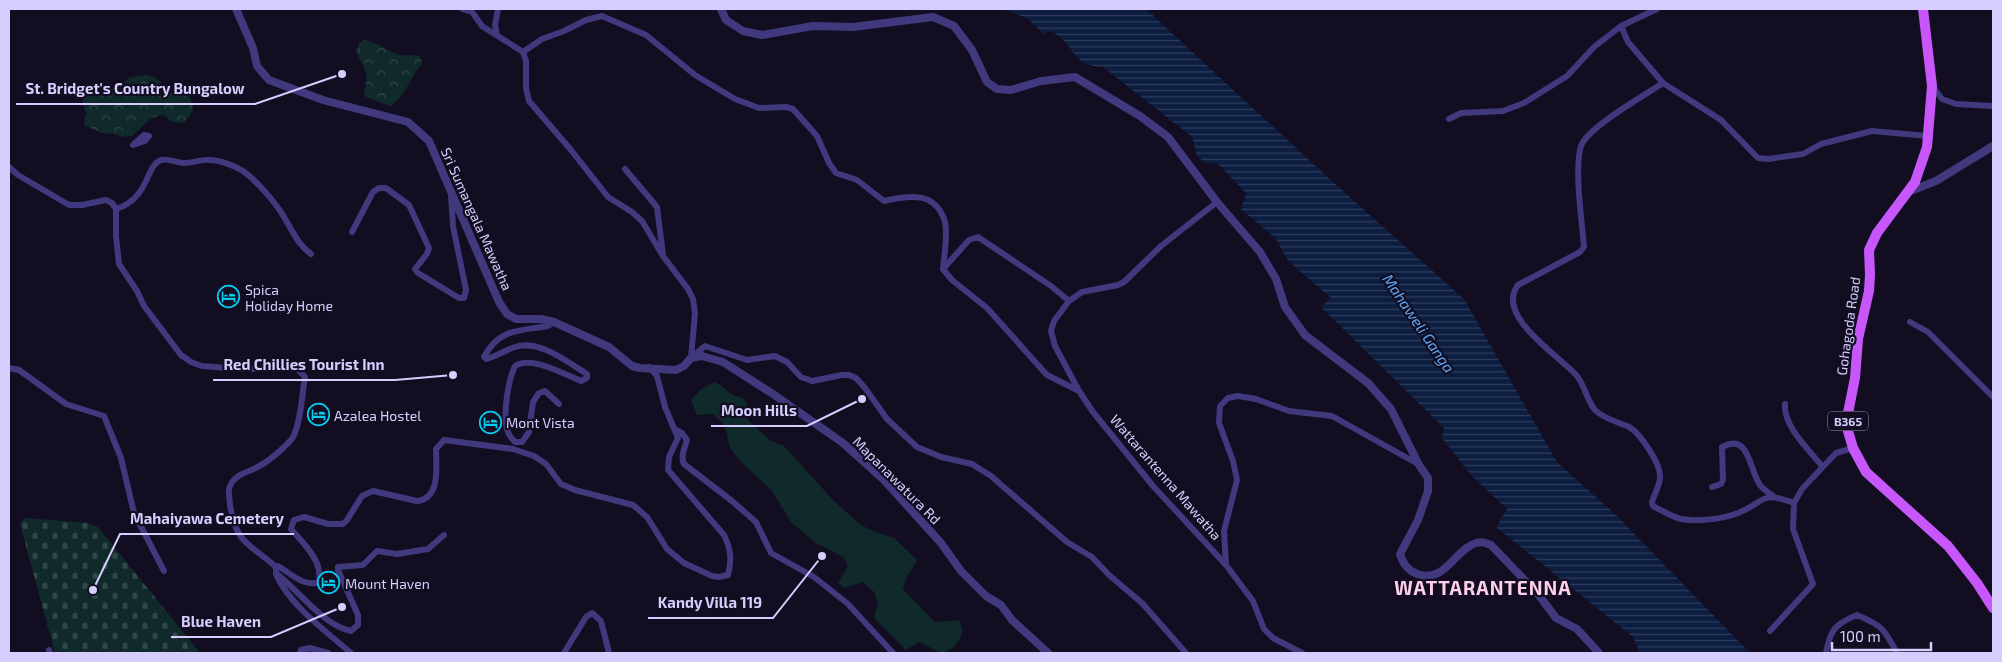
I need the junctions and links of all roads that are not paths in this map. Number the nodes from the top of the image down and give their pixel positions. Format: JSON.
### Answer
{"nodes":[{"id":1,"x":236,"y":9,"type":"edge"},
{"id":2,"x":462,"y":9,"type":"edge"},
{"id":3,"x":498,"y":9,"type":"edge"},
{"id":4,"x":721,"y":9,"type":"edge"},
{"id":5,"x":1657,"y":9,"type":"edge"},
{"id":6,"x":1923,"y":9,"type":"edge"},
{"id":7,"x":1621,"y":26,"type":"junction"},
{"id":8,"x":497,"y":35,"type":"junction"},
{"id":9,"x":523,"y":52,"type":"junction"},
{"id":10,"x":1663,"y":83,"type":"junction"},
{"id":11,"x":1932,"y":86,"type":"junction"},
{"id":12,"x":1993,"y":106,"type":"edge"},
{"id":13,"x":1449,"y":120,"type":"dead end"},
{"id":14,"x":1928,"y":136,"type":"junction"},
{"id":15,"x":1993,"y":148,"type":"edge"},
{"id":16,"x":625,"y":169,"type":"dead end"},
{"id":17,"x":9,"y":170,"type":"edge"},
{"id":18,"x":451,"y":191,"type":"junction"},
{"id":19,"x":1908,"y":192,"type":"junction"},
{"id":20,"x":1217,"y":202,"type":"junction"},
{"id":21,"x":116,"y":208,"type":"junction"},
{"id":22,"x":352,"y":232,"type":"dead end"},
{"id":23,"x":311,"y":254,"type":"dead end"},
{"id":24,"x":663,"y":256,"type":"junction"},
{"id":25,"x":943,"y":269,"type":"junction"},
{"id":26,"x":1069,"y":301,"type":"junction"},
{"id":27,"x":554,"y":322,"type":"junction"},
{"id":28,"x":1910,"y":322,"type":"dead end"},
{"id":29,"x":691,"y":358,"type":"junction"},
{"id":30,"x":649,"y":367,"type":"junction"},
{"id":31,"x":9,"y":368,"type":"edge"},
{"id":32,"x":1079,"y":390,"type":"junction"},
{"id":33,"x":1993,"y":398,"type":"edge"},
{"id":34,"x":559,"y":404,"type":"dead end"},
{"id":35,"x":1785,"y":404,"type":"dead end"},
{"id":36,"x":675,"y":429,"type":"junction"},
{"id":37,"x":1852,"y":448,"type":"junction"},
{"id":38,"x":1419,"y":465,"type":"junction"},
{"id":39,"x":1822,"y":466,"type":"junction"},
{"id":40,"x":1712,"y":487,"type":"dead end"},
{"id":41,"x":1773,"y":496,"type":"junction"},
{"id":42,"x":1794,"y":503,"type":"junction"},
{"id":43,"x":444,"y":535,"type":"dead end"},
{"id":44,"x":1226,"y":565,"type":"junction"},
{"id":45,"x":276,"y":570,"type":"junction"},
{"id":46,"x":164,"y":571,"type":"dead end"},
{"id":47,"x":1993,"y":608,"type":"edge"},
{"id":48,"x":1770,"y":631,"type":"dead end"},
{"id":49,"x":300,"y":653,"type":"edge"},
{"id":50,"x":328,"y":653,"type":"edge"},
{"id":51,"x":352,"y":653,"type":"edge"},
{"id":52,"x":564,"y":653,"type":"edge"},
{"id":53,"x":609,"y":653,"type":"edge"},
{"id":54,"x":893,"y":653,"type":"edge"},
{"id":55,"x":1048,"y":653,"type":"edge"},
{"id":56,"x":1186,"y":653,"type":"edge"},
{"id":57,"x":1302,"y":653,"type":"edge"},
{"id":58,"x":1599,"y":653,"type":"edge"},
{"id":59,"x":1826,"y":653,"type":"edge"},
{"id":60,"x":1897,"y":653,"type":"edge"}],
"edges":[{"from":1,"to":18,"type":"street","name":"Sri Sumangala Mawatha"},
{"from":2,"to":8,"type":"street"},
{"from":3,"to":8,"type":"street"},
{"from":4,"to":20,"type":"street"},
{"from":5,"to":7,"type":"street"},
{"from":6,"to":11,"type":"main road","name":"Gohagoda Road","number":"B365"},
{"from":7,"to":10,"type":"street"},
{"from":7,"to":13,"type":"street"},
{"from":8,"to":9,"type":"street"},
{"from":9,"to":24,"type":"street"},
{"from":9,"to":25,"type":"street"},
{"from":10,"to":14,"type":"street"},
{"from":10,"to":41,"type":"street"},
{"from":11,"to":12,"type":"street"},
{"from":11,"to":14,"type":"main road","name":"Gohagoda Road","number":"B365"},
{"from":14,"to":19,"type":"main road","name":"Gohagoda Road","number":"B365"},
{"from":15,"to":19,"type":"street"},
{"from":16,"to":24,"type":"street"},
{"from":17,"to":21,"type":"street"},
{"from":18,"to":22,"type":"street"},
{"from":18,"to":27,"type":"street","name":"Sri Sumangala Mawatha"},
{"from":19,"to":37,"type":"main road","name":"Gohagoda Road","number":"B365"},
{"from":20,"to":26,"type":"street","name":"Wattarantenna Mawatha"},
{"from":20,"to":38,"type":"street"},
{"from":21,"to":23,"type":"street"},
{"from":21,"to":45,"type":"street"},
{"from":24,"to":29,"type":"street"},
{"from":25,"to":26,"type":"street"},
{"from":25,"to":32,"type":"street"},
{"from":26,"to":32,"type":"street","name":"Wattarantenna Mawatha"},
{"from":27,"to":30,"type":"street","name":"Sri Sumangala Mawatha"},
{"from":27,"to":34,"type":"street"},
{"from":28,"to":33,"type":"street"},
{"from":29,"to":30,"type":"street"},
{"from":29,"to":55,"type":"street","name":"Mapanawatura Rd"},
{"from":29,"to":56,"type":"street"},
{"from":30,"to":36,"type":"street"},
{"from":31,"to":46,"type":"street"},
{"from":32,"to":44,"type":"street","name":"Wattarantenna Mawatha"},
{"from":35,"to":39,"type":"street"},
{"from":36,"to":45,"type":"street"},
{"from":36,"to":54,"type":"street"},
{"from":37,"to":39,"type":"street"},
{"from":37,"to":47,"type":"main road","name":"Gohagoda Road","number":"B365"},
{"from":38,"to":44,"type":"street"},
{"from":38,"to":58,"type":"street"},
{"from":39,"to":42,"type":"street"},
{"from":40,"to":41,"type":"street"},
{"from":41,"to":42,"type":"street"},
{"from":42,"to":48,"type":"street"},
{"from":43,"to":45,"type":"street"},
{"from":44,"to":57,"type":"street","name":"Wattarantenna Mawatha"},
{"from":45,"to":51,"type":"street"},
{"from":49,"to":50,"type":"street"},
{"from":52,"to":53,"type":"street"},
{"from":59,"to":60,"type":"street"}]}
